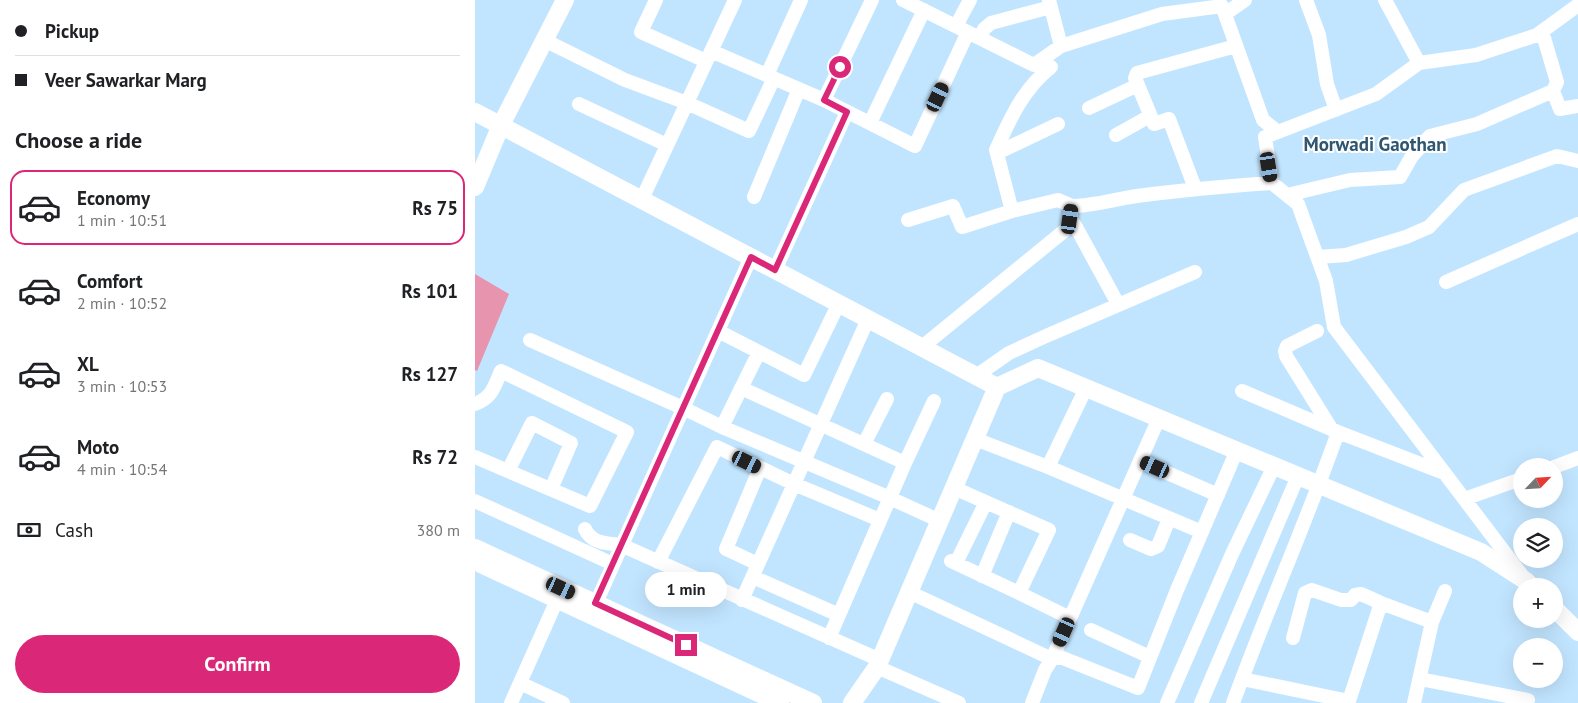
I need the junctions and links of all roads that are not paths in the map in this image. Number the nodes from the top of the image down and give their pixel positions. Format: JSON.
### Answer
{"nodes":[{"id":1,"x":565,"y":0,"type":"edge"},
{"id":2,"x":656,"y":0,"type":"edge"},
{"id":3,"x":735,"y":0,"type":"edge"},
{"id":4,"x":801,"y":0,"type":"edge"},
{"id":5,"x":872,"y":0,"type":"edge"},
{"id":6,"x":903,"y":0,"type":"edge"},
{"id":7,"x":970,"y":0,"type":"edge"},
{"id":8,"x":1245,"y":0,"type":"edge"},
{"id":9,"x":1306,"y":0,"type":"edge"},
{"id":10,"x":1385,"y":0,"type":"edge"},
{"id":11,"x":1050,"y":3,"type":"edge"},
{"id":12,"x":1578,"y":5,"type":"edge"},
{"id":13,"x":919,"y":6,"type":"edge"},
{"id":14,"x":1225,"y":14,"type":"junction"},
{"id":15,"x":1541,"y":31,"type":"junction"},
{"id":16,"x":968,"y":32,"type":"junction"},
{"id":17,"x":544,"y":40,"type":"junction"},
{"id":18,"x":1061,"y":46,"type":"junction"},
{"id":19,"x":1237,"y":46,"type":"junction"},
{"id":20,"x":708,"y":56,"type":"junction"},
{"id":21,"x":1419,"y":63,"type":"junction"},
{"id":22,"x":1051,"y":67,"type":"dead end"},
{"id":23,"x":770,"y":77,"type":"junction"},
{"id":24,"x":1138,"y":84,"type":"junction"},
{"id":25,"x":799,"y":90,"type":"junction"},
{"id":26,"x":1553,"y":91,"type":"junction"},
{"id":27,"x":824,"y":100,"type":"junction"},
{"id":28,"x":687,"y":102,"type":"junction"},
{"id":29,"x":579,"y":104,"type":"dead end"},
{"id":30,"x":1578,"y":106,"type":"edge"},
{"id":31,"x":1089,"y":108,"type":"dead end"},
{"id":32,"x":1336,"y":110,"type":"junction"},
{"id":33,"x":475,"y":112,"type":"edge"},
{"id":34,"x":847,"y":112,"type":"junction"},
{"id":35,"x":1150,"y":116,"type":"junction"},
{"id":36,"x":870,"y":123,"type":"junction"},
{"id":37,"x":1058,"y":124,"type":"dead end"},
{"id":38,"x":501,"y":125,"type":"junction"},
{"id":39,"x":1279,"y":132,"type":"junction"},
{"id":40,"x":1117,"y":136,"type":"dead end"},
{"id":41,"x":667,"y":145,"type":"junction"},
{"id":42,"x":997,"y":153,"type":"junction"},
{"id":43,"x":1578,"y":161,"type":"edge"},
{"id":44,"x":1272,"y":182,"type":"junction"},
{"id":45,"x":475,"y":186,"type":"edge"},
{"id":46,"x":1195,"y":188,"type":"junction"},
{"id":47,"x":1287,"y":195,"type":"junction"},
{"id":48,"x":754,"y":197,"type":"dead end"},
{"id":49,"x":641,"y":199,"type":"junction"},
{"id":50,"x":1013,"y":211,"type":"junction"},
{"id":51,"x":1071,"y":212,"type":"junction"},
{"id":52,"x":908,"y":220,"type":"dead end"},
{"id":53,"x":1578,"y":224,"type":"edge"},
{"id":54,"x":751,"y":257,"type":"junction"},
{"id":55,"x":1317,"y":257,"type":"junction"},
{"id":56,"x":775,"y":270,"type":"junction"},
{"id":57,"x":1195,"y":272,"type":"dead end"},
{"id":58,"x":1447,"y":282,"type":"dead end"},
{"id":59,"x":839,"y":303,"type":"junction"},
{"id":60,"x":1117,"y":304,"type":"junction"},
{"id":61,"x":868,"y":319,"type":"junction"},
{"id":62,"x":718,"y":331,"type":"junction"},
{"id":63,"x":1317,"y":332,"type":"dead end"},
{"id":64,"x":530,"y":340,"type":"dead end"},
{"id":65,"x":922,"y":347,"type":"junction"},
{"id":66,"x":759,"y":352,"type":"junction"},
{"id":67,"x":976,"y":376,"type":"junction"},
{"id":68,"x":997,"y":387,"type":"junction"},
{"id":69,"x":741,"y":388,"type":"junction"},
{"id":70,"x":1086,"y":388,"type":"junction"},
{"id":71,"x":1242,"y":391,"type":"dead end"},
{"id":72,"x":887,"y":399,"type":"dead end"},
{"id":73,"x":934,"y":401,"type":"dead end"},
{"id":74,"x":475,"y":404,"type":"edge"},
{"id":75,"x":683,"y":408,"type":"junction"},
{"id":76,"x":1159,"y":418,"type":"junction"},
{"id":77,"x":821,"y":424,"type":"junction"},
{"id":78,"x":722,"y":427,"type":"junction"},
{"id":79,"x":1335,"y":431,"type":"junction"},
{"id":80,"x":975,"y":439,"type":"junction"},
{"id":81,"x":864,"y":444,"type":"junction"},
{"id":82,"x":1237,"y":450,"type":"junction"},
{"id":83,"x":475,"y":457,"type":"edge"},
{"id":84,"x":1578,"y":458,"type":"edge"},
{"id":85,"x":1140,"y":460,"type":"junction"},
{"id":86,"x":804,"y":461,"type":"junction"},
{"id":87,"x":905,"y":463,"type":"junction"},
{"id":88,"x":1563,"y":464,"type":"edge"},
{"id":89,"x":1274,"y":466,"type":"junction"},
{"id":90,"x":1048,"y":467,"type":"junction"},
{"id":91,"x":760,"y":468,"type":"junction"},
{"id":92,"x":508,"y":471,"type":"junction"},
{"id":93,"x":1445,"y":473,"type":"junction"},
{"id":94,"x":1298,"y":476,"type":"junction"},
{"id":95,"x":1513,"y":482,"type":"edge"},
{"id":96,"x":794,"y":484,"type":"junction"},
{"id":97,"x":1320,"y":485,"type":"junction"},
{"id":98,"x":954,"y":488,"type":"junction"},
{"id":99,"x":551,"y":489,"type":"junction"},
{"id":100,"x":1218,"y":495,"type":"junction"},
{"id":101,"x":890,"y":498,"type":"junction"},
{"id":102,"x":1464,"y":499,"type":"junction"},
{"id":103,"x":1122,"y":500,"type":"junction"},
{"id":104,"x":475,"y":501,"type":"edge"},
{"id":105,"x":986,"y":502,"type":"junction"},
{"id":106,"x":1009,"y":512,"type":"junction"},
{"id":107,"x":1169,"y":519,"type":"junction"},
{"id":108,"x":880,"y":520,"type":"junction"},
{"id":109,"x":939,"y":521,"type":"junction"},
{"id":110,"x":585,"y":529,"type":"dead end"},
{"id":111,"x":1202,"y":532,"type":"junction"},
{"id":112,"x":1130,"y":540,"type":"dead end"},
{"id":113,"x":621,"y":546,"type":"junction"},
{"id":114,"x":475,"y":548,"type":"edge"},
{"id":115,"x":475,"y":561,"type":"edge"},
{"id":116,"x":657,"y":562,"type":"junction"},
{"id":117,"x":613,"y":564,"type":"junction"},
{"id":118,"x":755,"y":570,"type":"junction"},
{"id":119,"x":982,"y":576,"type":"junction"},
{"id":120,"x":1520,"y":578,"type":"edge"},
{"id":121,"x":1524,"y":578,"type":"edge"},
{"id":122,"x":1445,"y":591,"type":"dead end"},
{"id":123,"x":909,"y":592,"type":"junction"},
{"id":124,"x":1019,"y":593,"type":"junction"},
{"id":125,"x":557,"y":600,"type":"junction"},
{"id":126,"x":742,"y":600,"type":"junction"},
{"id":127,"x":595,"y":603,"type":"junction"},
{"id":128,"x":1381,"y":603,"type":"junction"},
{"id":129,"x":839,"y":615,"type":"junction"},
{"id":130,"x":1563,"y":617,"type":"edge"},
{"id":131,"x":1070,"y":618,"type":"junction"},
{"id":132,"x":1432,"y":622,"type":"junction"},
{"id":133,"x":1091,"y":630,"type":"dead end"},
{"id":134,"x":1578,"y":632,"type":"edge"},
{"id":135,"x":829,"y":638,"type":"junction"},
{"id":136,"x":1293,"y":638,"type":"dead end"},
{"id":137,"x":1150,"y":657,"type":"junction"},
{"id":138,"x":1052,"y":659,"type":"junction"},
{"id":139,"x":878,"y":664,"type":"junction"},
{"id":140,"x":1242,"y":679,"type":"junction"},
{"id":141,"x":1420,"y":679,"type":"junction"},
{"id":142,"x":520,"y":682,"type":"junction"},
{"id":143,"x":1298,"y":697,"type":"edge"},
{"id":144,"x":1483,"y":697,"type":"edge"},
{"id":145,"x":511,"y":703,"type":"edge"},
{"id":146,"x":563,"y":703,"type":"edge"},
{"id":147,"x":780,"y":703,"type":"edge"},
{"id":148,"x":813,"y":703,"type":"edge"},
{"id":149,"x":852,"y":703,"type":"edge"},
{"id":150,"x":959,"y":703,"type":"edge"},
{"id":151,"x":1032,"y":703,"type":"edge"},
{"id":152,"x":1167,"y":703,"type":"edge"},
{"id":153,"x":1201,"y":703,"type":"edge"},
{"id":154,"x":1233,"y":703,"type":"edge"},
{"id":155,"x":1414,"y":703,"type":"edge"},
{"id":156,"x":1527,"y":703,"type":"edge"}],
"edges":[{"from":1,"to":17,"type":"street"},
{"from":2,"to":20,"type":"street"},
{"from":3,"to":20,"type":"street"},
{"from":4,"to":23,"type":"street"},
{"from":5,"to":27,"type":"street"},
{"from":6,"to":13,"type":"street"},
{"from":7,"to":16,"type":"street"},
{"from":8,"to":14,"type":"street"},
{"from":9,"to":32,"type":"street"},
{"from":10,"to":21,"type":"street"},
{"from":11,"to":16,"type":"street"},
{"from":11,"to":18,"type":"street"},
{"from":12,"to":15,"type":"street"},
{"from":13,"to":16,"type":"street"},
{"from":13,"to":36,"type":"street"},
{"from":14,"to":18,"type":"street"},
{"from":14,"to":19,"type":"street"},
{"from":15,"to":21,"type":"street"},
{"from":15,"to":26,"type":"street"},
{"from":16,"to":18,"type":"street"},
{"from":16,"to":36,"type":"street"},
{"from":17,"to":28,"type":"street"},
{"from":17,"to":38,"type":"street"},
{"from":19,"to":24,"type":"street"},
{"from":19,"to":39,"type":"street"},
{"from":20,"to":23,"type":"street"},
{"from":20,"to":28,"type":"street"},
{"from":21,"to":32,"type":"street"},
{"from":22,"to":42,"type":"street"},
{"from":23,"to":25,"type":"street"},
{"from":23,"to":28,"type":"street"},
{"from":24,"to":31,"type":"street"},
{"from":24,"to":35,"type":"street"},
{"from":25,"to":27,"type":"street"},
{"from":25,"to":48,"type":"street"},
{"from":26,"to":30,"type":"street"},
{"from":26,"to":47,"type":"street"},
{"from":27,"to":34,"type":"street"},
{"from":28,"to":41,"type":"street"},
{"from":29,"to":41,"type":"street"},
{"from":32,"to":39,"type":"street"},
{"from":33,"to":38,"type":"street"},
{"from":34,"to":36,"type":"street"},
{"from":34,"to":56,"type":"street"},
{"from":35,"to":40,"type":"street"},
{"from":35,"to":46,"type":"street"},
{"from":37,"to":42,"type":"street"},
{"from":38,"to":45,"type":"street"},
{"from":38,"to":49,"type":"street"},
{"from":39,"to":44,"type":"street"},
{"from":41,"to":49,"type":"street"},
{"from":42,"to":50,"type":"street"},
{"from":43,"to":55,"type":"street"},
{"from":44,"to":46,"type":"street"},
{"from":44,"to":47,"type":"street"},
{"from":46,"to":51,"type":"street"},
{"from":47,"to":55,"type":"street"},
{"from":49,"to":54,"type":"street"},
{"from":50,"to":51,"type":"street"},
{"from":50,"to":52,"type":"street"},
{"from":51,"to":60,"type":"street"},
{"from":51,"to":65,"type":"street"},
{"from":53,"to":58,"type":"street"},
{"from":54,"to":56,"type":"street"},
{"from":54,"to":62,"type":"street"},
{"from":55,"to":93,"type":"street"},
{"from":56,"to":59,"type":"street"},
{"from":57,"to":60,"type":"street"},
{"from":59,"to":61,"type":"street"},
{"from":59,"to":66,"type":"street"},
{"from":60,"to":67,"type":"street"},
{"from":61,"to":65,"type":"street"},
{"from":61,"to":77,"type":"street"},
{"from":62,"to":66,"type":"street"},
{"from":62,"to":75,"type":"street"},
{"from":63,"to":79,"type":"street"},
{"from":64,"to":75,"type":"street"},
{"from":65,"to":67,"type":"street"},
{"from":66,"to":69,"type":"street"},
{"from":67,"to":68,"type":"street"},
{"from":68,"to":70,"type":"street"},
{"from":68,"to":80,"type":"street"},
{"from":69,"to":77,"type":"street"},
{"from":69,"to":78,"type":"street"},
{"from":70,"to":76,"type":"street"},
{"from":70,"to":90,"type":"street"},
{"from":71,"to":79,"type":"street"},
{"from":72,"to":81,"type":"street"},
{"from":73,"to":87,"type":"street"},
{"from":74,"to":99,"type":"street"},
{"from":75,"to":78,"type":"street"},
{"from":75,"to":113,"type":"street"},
{"from":76,"to":82,"type":"street"},
{"from":76,"to":85,"type":"street"},
{"from":77,"to":81,"type":"street"},
{"from":77,"to":86,"type":"street"},
{"from":78,"to":86,"type":"street"},
{"from":79,"to":93,"type":"street"},
{"from":79,"to":97,"type":"street"},
{"from":80,"to":90,"type":"street"},
{"from":80,"to":98,"type":"street"},
{"from":81,"to":87,"type":"street"},
{"from":82,"to":89,"type":"street"},
{"from":82,"to":100,"type":"street"},
{"from":83,"to":92,"type":"street"},
{"from":84,"to":88,"type":"street"},
{"from":85,"to":100,"type":"street"},
{"from":85,"to":103,"type":"street"},
{"from":86,"to":96,"type":"street"},
{"from":86,"to":101,"type":"street"},
{"from":87,"to":101,"type":"street"},
{"from":89,"to":94,"type":"street"},
{"from":89,"to":152,"type":"street"},
{"from":90,"to":103,"type":"street"},
{"from":91,"to":96,"type":"street"},
{"from":91,"to":116,"type":"street"},
{"from":91,"to":118,"type":"street"},
{"from":92,"to":99,"type":"street"},
{"from":92,"to":99,"type":"street"},
{"from":93,"to":102,"type":"street"},
{"from":94,"to":97,"type":"street"},
{"from":94,"to":153,"type":"street"},
{"from":95,"to":102,"type":"street"},
{"from":96,"to":108,"type":"street"},
{"from":96,"to":118,"type":"street"},
{"from":97,"to":120,"type":"street"},
{"from":97,"to":140,"type":"street"},
{"from":98,"to":105,"type":"street"},
{"from":98,"to":109,"type":"street"},
{"from":100,"to":111,"type":"street"},
{"from":101,"to":108,"type":"street"},
{"from":101,"to":109,"type":"street"},
{"from":102,"to":121,"type":"street"},
{"from":103,"to":107,"type":"street"},
{"from":103,"to":131,"type":"street"},
{"from":104,"to":117,"type":"street"},
{"from":105,"to":106,"type":"street"},
{"from":105,"to":119,"type":"street"},
{"from":106,"to":119,"type":"street"},
{"from":106,"to":124,"type":"street"},
{"from":107,"to":111,"type":"street"},
{"from":107,"to":112,"type":"street"},
{"from":108,"to":129,"type":"street"},
{"from":109,"to":123,"type":"street"},
{"from":110,"to":113,"type":"street"},
{"from":111,"to":137,"type":"street"},
{"from":113,"to":116,"type":"street"},
{"from":113,"to":117,"type":"street"},
{"from":114,"to":127,"type":"street"},
{"from":115,"to":125,"type":"street"},
{"from":116,"to":126,"type":"street"},
{"from":117,"to":127,"type":"street"},
{"from":118,"to":126,"type":"street"},
{"from":118,"to":129,"type":"street"},
{"from":119,"to":124,"type":"street"},
{"from":122,"to":132,"type":"street"},
{"from":123,"to":138,"type":"street"},
{"from":123,"to":139,"type":"street"},
{"from":124,"to":131,"type":"street"},
{"from":125,"to":142,"type":"street"},
{"from":125,"to":147,"type":"street"},
{"from":126,"to":135,"type":"street"},
{"from":127,"to":148,"type":"street"},
{"from":128,"to":132,"type":"street"},
{"from":128,"to":136,"type":"street"},
{"from":128,"to":143,"type":"street"},
{"from":129,"to":135,"type":"street"},
{"from":130,"to":134,"type":"street"},
{"from":131,"to":138,"type":"street"},
{"from":132,"to":141,"type":"street"},
{"from":133,"to":137,"type":"street"},
{"from":135,"to":139,"type":"street"},
{"from":137,"to":138,"type":"street"},
{"from":138,"to":151,"type":"street"},
{"from":139,"to":149,"type":"street"},
{"from":139,"to":150,"type":"street"},
{"from":140,"to":143,"type":"street"},
{"from":140,"to":154,"type":"street"},
{"from":141,"to":144,"type":"street"},
{"from":141,"to":155,"type":"street"},
{"from":142,"to":145,"type":"street"},
{"from":142,"to":146,"type":"street"},
{"from":144,"to":156,"type":"street"}]}
